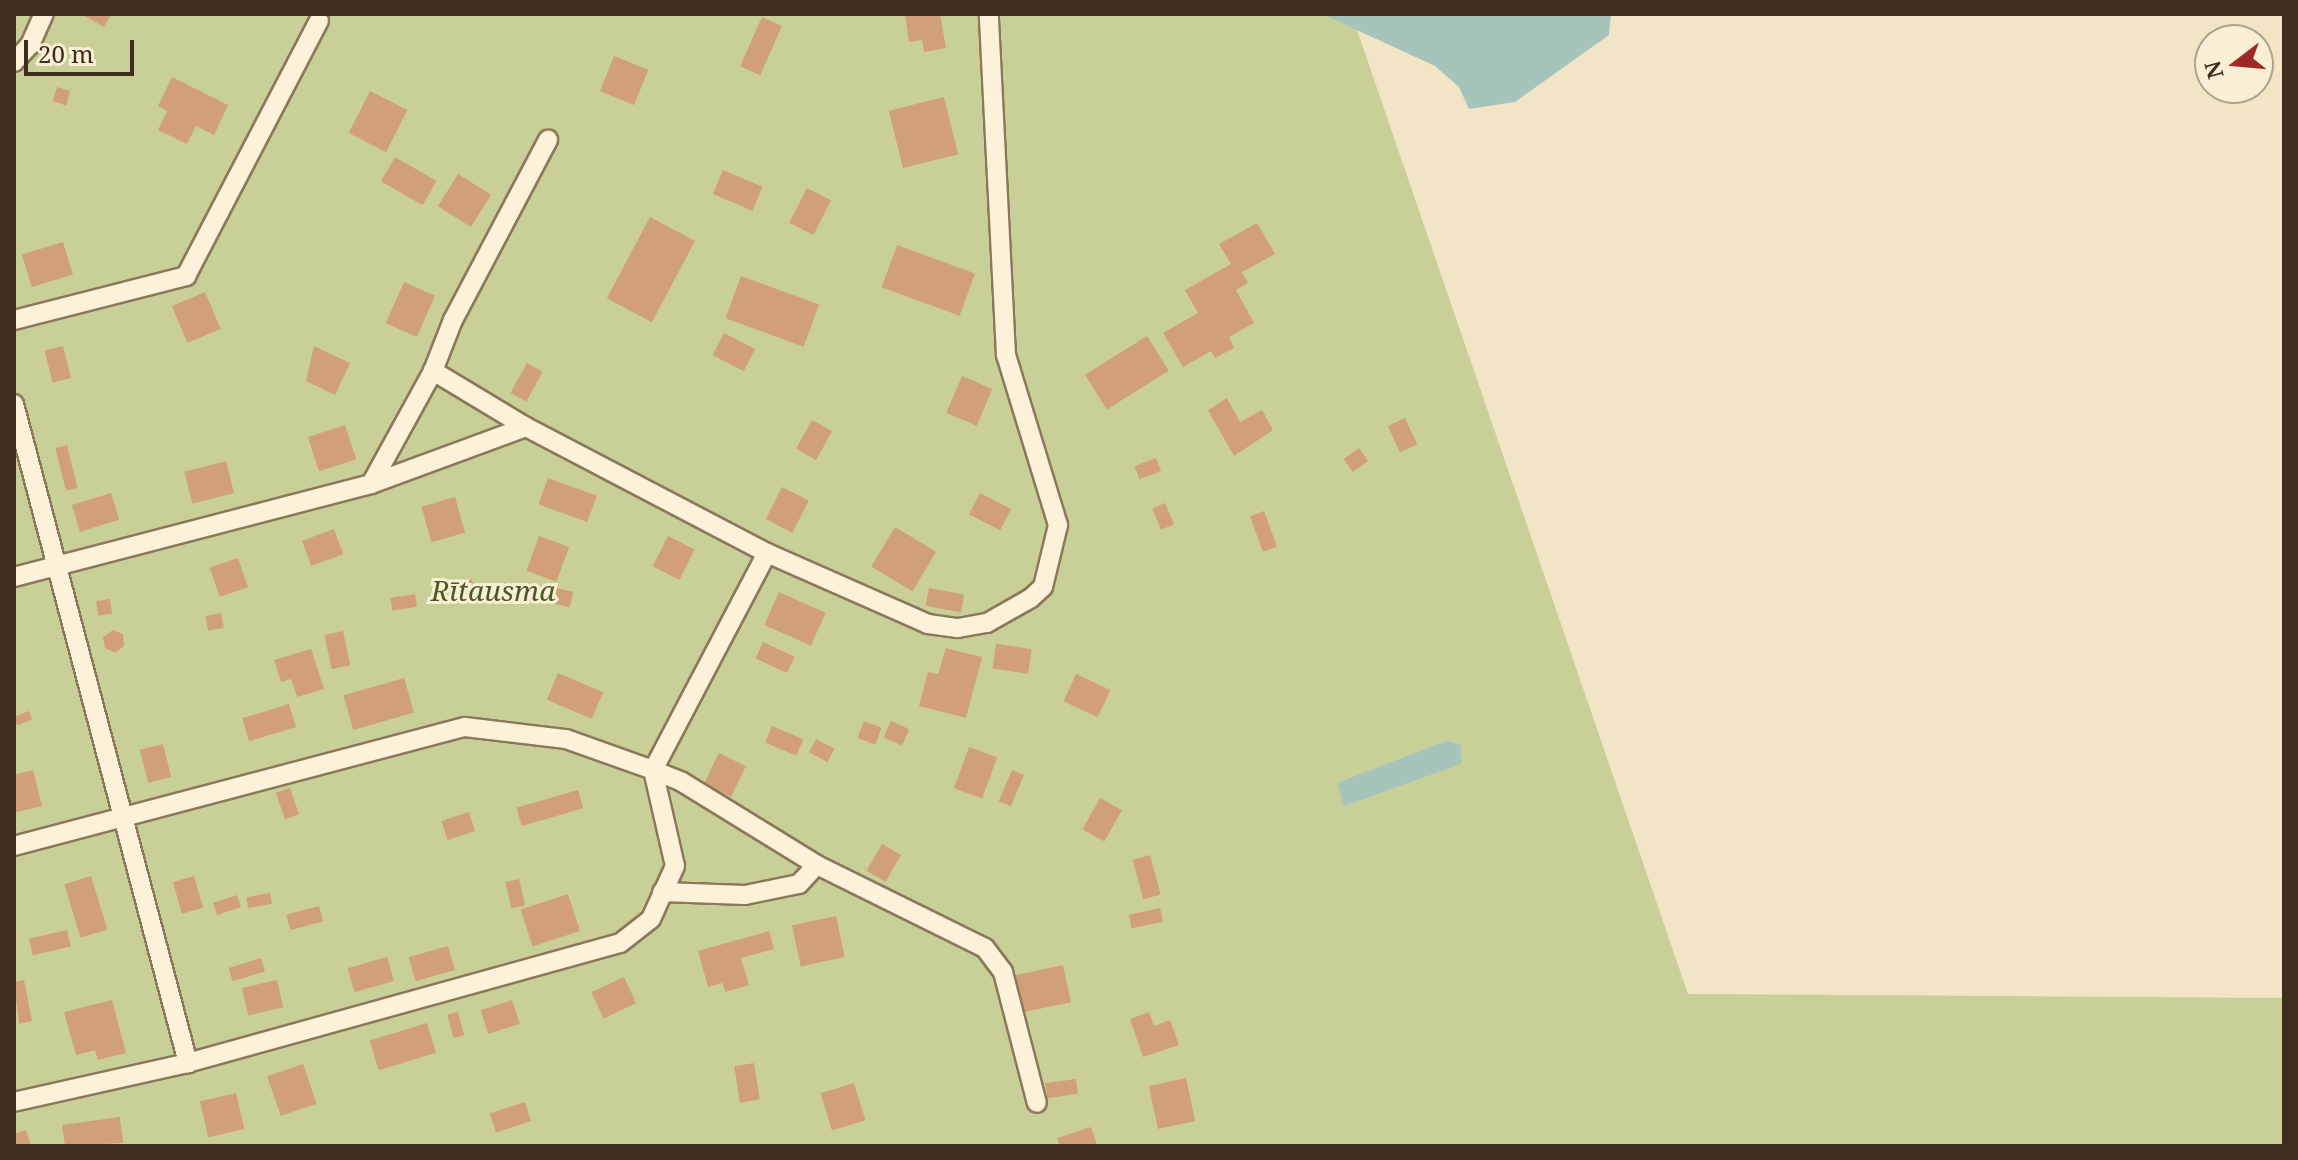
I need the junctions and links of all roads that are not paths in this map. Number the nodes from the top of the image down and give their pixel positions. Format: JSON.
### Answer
{"nodes":[{"id":1,"x":44,"y":14,"type":"edge"},
{"id":2,"x":989,"y":14,"type":"edge"},
{"id":3,"x":319,"y":21,"type":"dead end"},
{"id":4,"x":14,"y":62,"type":"edge"},
{"id":5,"x":548,"y":140,"type":"dead end"},
{"id":6,"x":14,"y":320,"type":"edge"},
{"id":7,"x":433,"y":371,"type":"junction"},
{"id":8,"x":14,"y":404,"type":"edge"},
{"id":9,"x":526,"y":427,"type":"junction"},
{"id":10,"x":371,"y":484,"type":"junction"},
{"id":11,"x":767,"y":553,"type":"junction"},
{"id":12,"x":57,"y":566,"type":"junction"},
{"id":13,"x":14,"y":577,"type":"edge"},
{"id":14,"x":653,"y":770,"type":"junction"},
{"id":15,"x":123,"y":817,"type":"junction"},
{"id":16,"x":14,"y":846,"type":"edge"},
{"id":17,"x":817,"y":865,"type":"junction"},
{"id":18,"x":662,"y":892,"type":"junction"},
{"id":19,"x":188,"y":1063,"type":"junction"},
{"id":20,"x":14,"y":1102,"type":"edge"},
{"id":21,"x":1037,"y":1103,"type":"dead end"}],
"edges":[{"from":1,"to":4,"type":"lane"},
{"from":2,"to":11,"type":"lane"},
{"from":3,"to":6,"type":"lane"},
{"from":5,"to":7,"type":"lane"},
{"from":7,"to":9,"type":"lane"},
{"from":7,"to":10,"type":"lane"},
{"from":8,"to":12,"type":"lane"},
{"from":9,"to":10,"type":"lane"},
{"from":9,"to":11,"type":"lane"},
{"from":10,"to":12,"type":"lane"},
{"from":11,"to":14,"type":"lane"},
{"from":12,"to":13,"type":"lane"},
{"from":12,"to":15,"type":"lane"},
{"from":14,"to":15,"type":"lane"},
{"from":14,"to":17,"type":"lane"},
{"from":14,"to":18,"type":"lane"},
{"from":15,"to":16,"type":"lane"},
{"from":15,"to":19,"type":"lane"},
{"from":17,"to":18,"type":"lane"},
{"from":17,"to":21,"type":"lane"},
{"from":18,"to":19,"type":"lane"},
{"from":19,"to":20,"type":"lane"}]}
